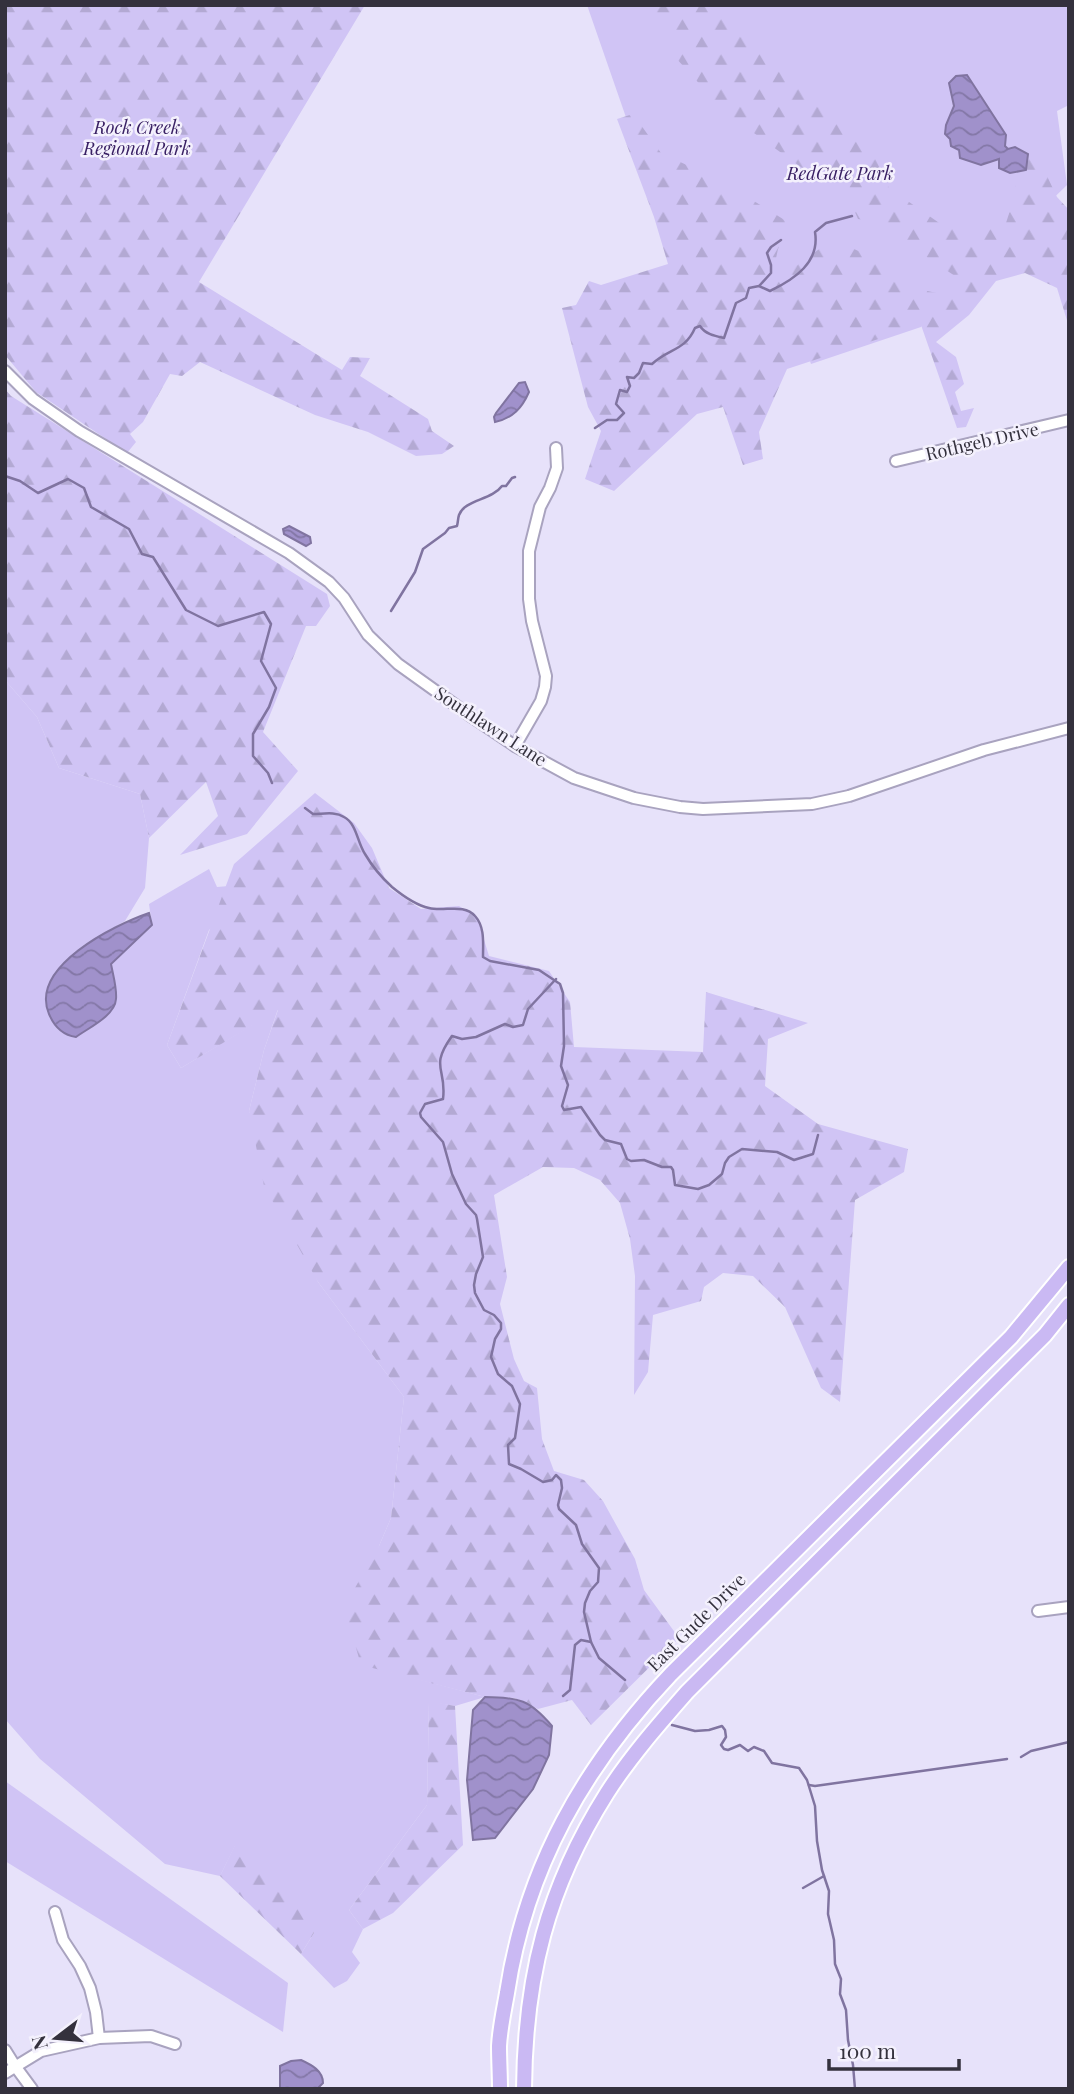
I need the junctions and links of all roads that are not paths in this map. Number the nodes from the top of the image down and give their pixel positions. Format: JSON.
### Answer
{"nodes":[{"id":1,"x":5,"y":371,"type":"edge"},
{"id":2,"x":1069,"y":421,"type":"edge"},
{"id":3,"x":556,"y":448,"type":"dead end"},
{"id":4,"x":895,"y":461,"type":"dead end"},
{"id":5,"x":1069,"y":728,"type":"edge"},
{"id":6,"x":515,"y":746,"type":"junction"},
{"id":7,"x":1069,"y":1267,"type":"edge"},
{"id":8,"x":1069,"y":1305,"type":"edge"},
{"id":9,"x":1069,"y":1607,"type":"edge"},
{"id":10,"x":1038,"y":1611,"type":"dead end"},
{"id":11,"x":530,"y":1895,"type":"junction"},
{"id":12,"x":552,"y":1902,"type":"junction"},
{"id":13,"x":55,"y":1913,"type":"dead end"},
{"id":14,"x":99,"y":2038,"type":"junction"},
{"id":15,"x":175,"y":2044,"type":"dead end"},
{"id":16,"x":5,"y":2050,"type":"edge"},
{"id":17,"x":10,"y":2069,"type":"edge"},
{"id":18,"x":32,"y":2089,"type":"edge"},
{"id":19,"x":500,"y":2089,"type":"edge"},
{"id":20,"x":524,"y":2089,"type":"edge"}],
"edges":[{"from":1,"to":6,"type":"street","name":"Southlawn Lane"},
{"from":2,"to":4,"type":"street","name":"Rothgeb Drive"},
{"from":3,"to":6,"type":"street"},
{"from":5,"to":6,"type":"street","name":"Southlawn Lane"},
{"from":7,"to":11,"type":"main road","name":"East Gude Drive"},
{"from":8,"to":12,"type":"main road"},
{"from":9,"to":10,"type":"street"},
{"from":11,"to":12,"type":"main road"},
{"from":11,"to":19,"type":"main road","name":"East Gude Drive"},
{"from":12,"to":20,"type":"main road"},
{"from":13,"to":14,"type":"street"},
{"from":14,"to":15,"type":"street"},
{"from":14,"to":17,"type":"street"},
{"from":16,"to":17,"type":"street"},
{"from":17,"to":18,"type":"street"}]}
